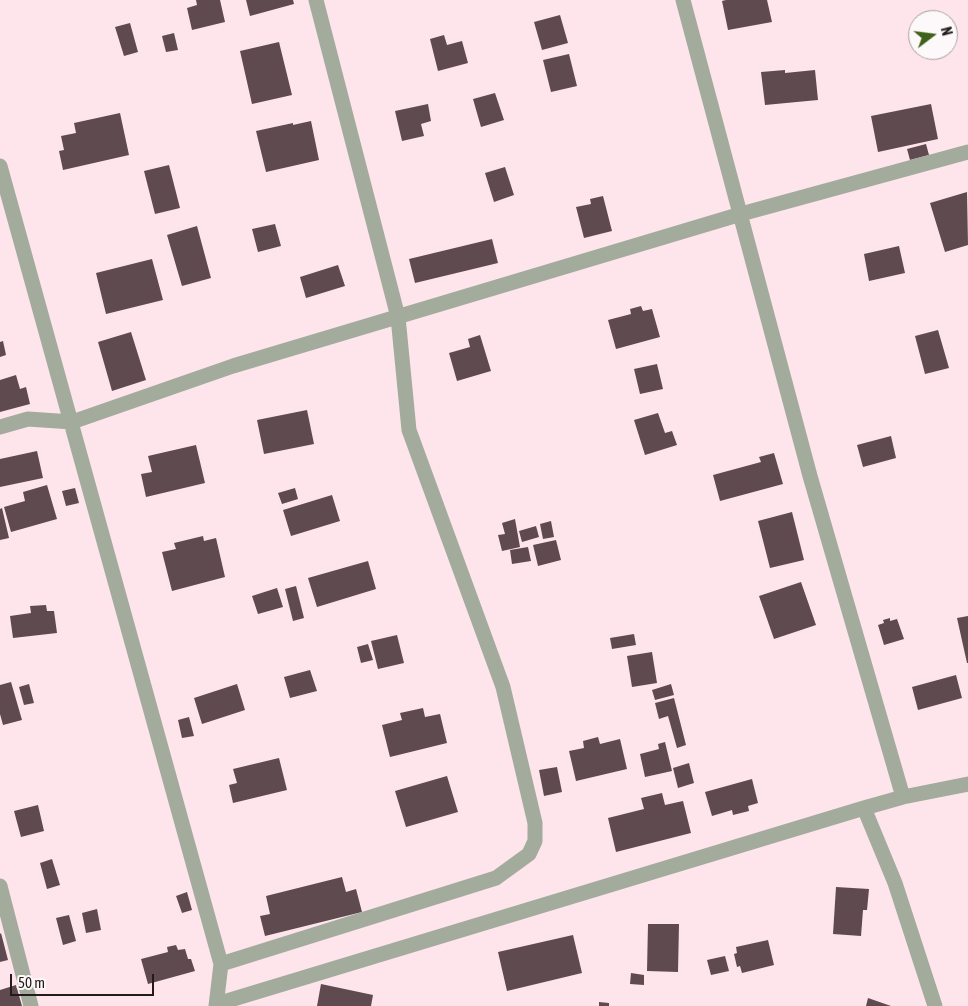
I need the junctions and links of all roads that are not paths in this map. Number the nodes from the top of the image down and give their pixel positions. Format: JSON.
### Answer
{"nodes":[{"id":1,"x":683,"y":0,"type":"edge"},
{"id":2,"x":317,"y":3,"type":"edge"},
{"id":3,"x":968,"y":152,"type":"edge"},
{"id":4,"x":0,"y":166,"type":"edge"},
{"id":5,"x":741,"y":214,"type":"junction"},
{"id":6,"x":398,"y":318,"type":"junction"},
{"id":7,"x":72,"y":422,"type":"junction"},
{"id":8,"x":0,"y":427,"type":"edge"},
{"id":9,"x":968,"y":784,"type":"edge"},
{"id":10,"x":903,"y":798,"type":"junction"},
{"id":11,"x":864,"y":808,"type":"junction"},
{"id":12,"x":0,"y":886,"type":"edge"},
{"id":13,"x":221,"y":964,"type":"junction"},
{"id":14,"x":217,"y":1005,"type":"edge"},
{"id":15,"x":31,"y":1006,"type":"edge"},
{"id":16,"x":934,"y":1006,"type":"edge"}],
"edges":[{"from":1,"to":5,"type":"street"},
{"from":2,"to":6,"type":"street"},
{"from":3,"to":5,"type":"street"},
{"from":4,"to":7,"type":"street"},
{"from":5,"to":6,"type":"street"},
{"from":5,"to":10,"type":"street"},
{"from":6,"to":7,"type":"street"},
{"from":6,"to":13,"type":"street"},
{"from":7,"to":8,"type":"street"},
{"from":7,"to":13,"type":"street"},
{"from":9,"to":10,"type":"street"},
{"from":10,"to":11,"type":"street"},
{"from":11,"to":14,"type":"street"},
{"from":11,"to":16,"type":"street"},
{"from":12,"to":15,"type":"street"},
{"from":13,"to":14,"type":"street"}]}
